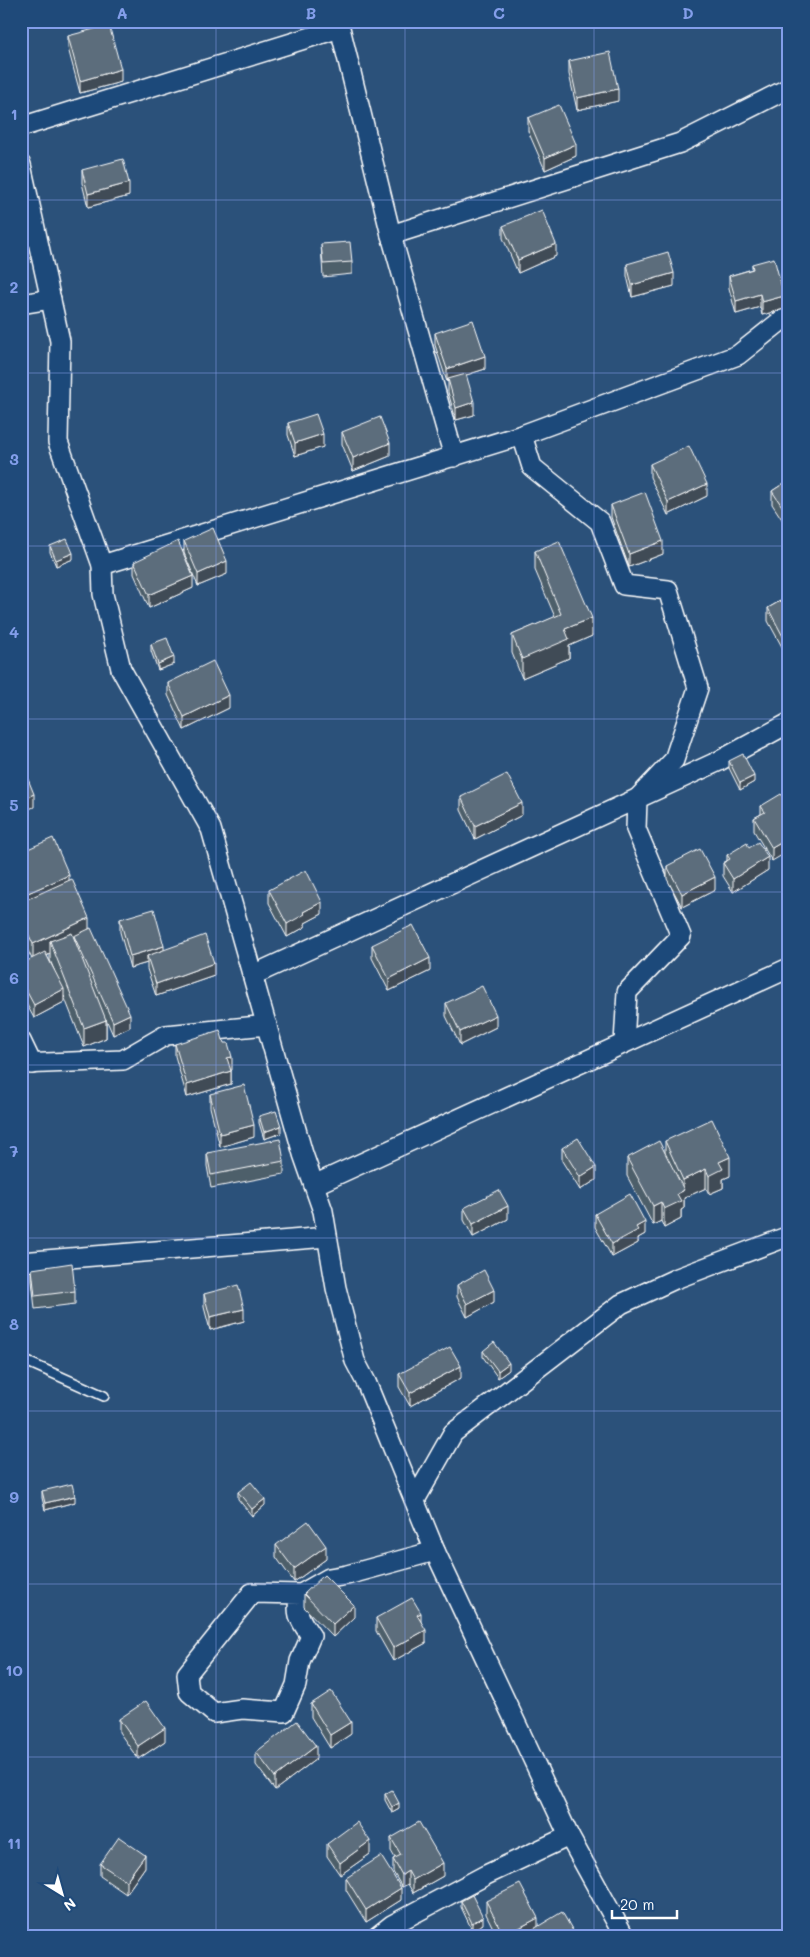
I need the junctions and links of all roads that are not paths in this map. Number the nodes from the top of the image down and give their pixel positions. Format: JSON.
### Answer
{"nodes":[{"id":1,"x":789,"y":88,"type":"edge"},
{"id":2,"x":21,"y":127,"type":"edge"},
{"id":3,"x":21,"y":165,"type":"edge"},
{"id":4,"x":391,"y":235,"type":"junction"},
{"id":5,"x":51,"y":299,"type":"junction"},
{"id":6,"x":21,"y":304,"type":"edge"},
{"id":7,"x":789,"y":318,"type":"edge"},
{"id":8,"x":522,"y":436,"type":"junction"},
{"id":9,"x":454,"y":457,"type":"junction"},
{"id":10,"x":102,"y":565,"type":"junction"},
{"id":11,"x":789,"y":723,"type":"edge"},
{"id":12,"x":637,"y":799,"type":"junction"},
{"id":13,"x":789,"y":968,"type":"edge"},
{"id":14,"x":253,"y":975,"type":"junction"},
{"id":15,"x":267,"y":1025,"type":"junction"},
{"id":16,"x":21,"y":1041,"type":"edge"},
{"id":17,"x":624,"y":1043,"type":"junction"},
{"id":18,"x":27,"y":1064,"type":"edge"},
{"id":19,"x":314,"y":1185,"type":"junction"},
{"id":20,"x":789,"y":1236,"type":"edge"},
{"id":21,"x":327,"y":1237,"type":"junction"},
{"id":22,"x":21,"y":1262,"type":"edge"},
{"id":23,"x":21,"y":1359,"type":"edge"},
{"id":24,"x":104,"y":1396,"type":"dead end"},
{"id":25,"x":416,"y":1500,"type":"junction"},
{"id":26,"x":435,"y":1551,"type":"junction"},
{"id":27,"x":301,"y":1594,"type":"junction"},
{"id":28,"x":569,"y":1836,"type":"junction"},
{"id":29,"x":378,"y":1936,"type":"edge"},
{"id":30,"x":624,"y":1936,"type":"edge"}],
"edges":[{"from":1,"to":4,"type":"street"},
{"from":2,"to":4,"type":"street"},
{"from":3,"to":5,"type":"street"},
{"from":4,"to":9,"type":"street"},
{"from":5,"to":6,"type":"street"},
{"from":5,"to":10,"type":"street"},
{"from":7,"to":8,"type":"street"},
{"from":8,"to":9,"type":"street"},
{"from":8,"to":12,"type":"street"},
{"from":9,"to":10,"type":"street"},
{"from":10,"to":14,"type":"street"},
{"from":11,"to":12,"type":"street"},
{"from":12,"to":14,"type":"street"},
{"from":12,"to":17,"type":"street"},
{"from":13,"to":17,"type":"street"},
{"from":14,"to":15,"type":"street"},
{"from":15,"to":18,"type":"street"},
{"from":15,"to":19,"type":"street"},
{"from":16,"to":18,"type":"street"},
{"from":17,"to":19,"type":"street"},
{"from":19,"to":21,"type":"street"},
{"from":20,"to":25,"type":"street"},
{"from":21,"to":22,"type":"street"},
{"from":21,"to":25,"type":"street"},
{"from":23,"to":24,"type":"lane"},
{"from":25,"to":26,"type":"street"},
{"from":26,"to":27,"type":"street"},
{"from":26,"to":28,"type":"street"},
{"from":27,"to":27,"type":"street"},
{"from":28,"to":29,"type":"street"},
{"from":28,"to":30,"type":"street"}]}
